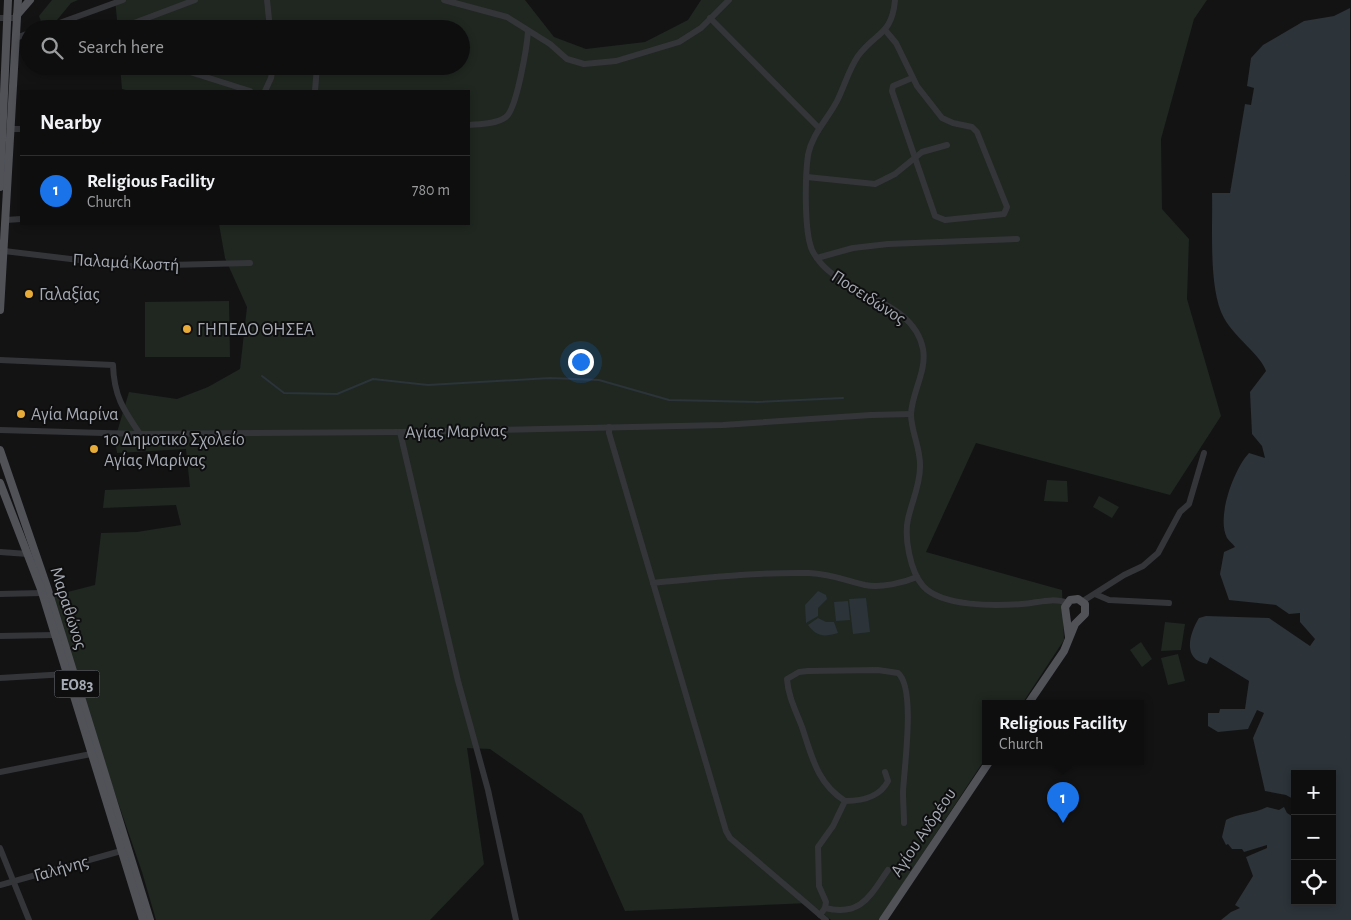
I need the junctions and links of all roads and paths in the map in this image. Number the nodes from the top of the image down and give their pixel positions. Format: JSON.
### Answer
{"nodes":[{"id":1,"x":8,"y":0,"type":"edge"},
{"id":2,"x":30,"y":0,"type":"edge"},
{"id":3,"x":123,"y":0,"type":"edge"},
{"id":4,"x":195,"y":0,"type":"edge"},
{"id":5,"x":267,"y":0,"type":"edge"},
{"id":6,"x":444,"y":0,"type":"edge"},
{"id":7,"x":729,"y":0,"type":"edge"},
{"id":8,"x":895,"y":0,"type":"edge"},
{"id":9,"x":18,"y":1,"type":"edge"},
{"id":10,"x":17,"y":16,"type":"junction"},
{"id":11,"x":3,"y":18,"type":"edge"},
{"id":12,"x":710,"y":18,"type":"junction"},
{"id":13,"x":68,"y":20,"type":"edge"},
{"id":14,"x":142,"y":20,"type":"edge"},
{"id":15,"x":269,"y":20,"type":"edge"},
{"id":16,"x":885,"y":30,"type":"junction"},
{"id":17,"x":528,"y":31,"type":"junction"},
{"id":18,"x":20,"y":36,"type":"edge"},
{"id":19,"x":16,"y":38,"type":"junction"},
{"id":20,"x":199,"y":75,"type":"edge"},
{"id":21,"x":272,"y":75,"type":"edge"},
{"id":22,"x":316,"y":75,"type":"edge"},
{"id":23,"x":912,"y":78,"type":"junction"},
{"id":24,"x":247,"y":90,"type":"edge"},
{"id":25,"x":265,"y":90,"type":"edge"},
{"id":26,"x":315,"y":90,"type":"edge"},
{"id":27,"x":1,"y":104,"type":"edge"},
{"id":28,"x":470,"y":125,"type":"edge"},
{"id":29,"x":819,"y":128,"type":"junction"},
{"id":30,"x":1,"y":129,"type":"edge"},
{"id":31,"x":10,"y":129,"type":"junction"},
{"id":32,"x":20,"y":129,"type":"edge"},
{"id":33,"x":947,"y":145,"type":"dead end"},
{"id":34,"x":915,"y":157,"type":"junction"},
{"id":35,"x":806,"y":177,"type":"junction"},
{"id":36,"x":0,"y":187,"type":"edge"},
{"id":37,"x":20,"y":219,"type":"edge"},
{"id":38,"x":6,"y":220,"type":"junction"},
{"id":39,"x":1017,"y":240,"type":"dead end"},
{"id":40,"x":4,"y":251,"type":"junction"},
{"id":41,"x":817,"y":258,"type":"junction"},
{"id":42,"x":250,"y":263,"type":"dead end"},
{"id":43,"x":0,"y":310,"type":"edge"},
{"id":44,"x":0,"y":360,"type":"edge"},
{"id":45,"x":911,"y":414,"type":"junction"},
{"id":46,"x":609,"y":427,"type":"junction"},
{"id":47,"x":0,"y":430,"type":"edge"},
{"id":48,"x":400,"y":432,"type":"junction"},
{"id":49,"x":140,"y":434,"type":"junction"},
{"id":50,"x":0,"y":450,"type":"edge"},
{"id":51,"x":1204,"y":453,"type":"dead end"},
{"id":52,"x":0,"y":483,"type":"edge"},
{"id":53,"x":2,"y":492,"type":"edge"},
{"id":54,"x":0,"y":552,"type":"edge"},
{"id":55,"x":28,"y":554,"type":"junction"},
{"id":56,"x":918,"y":578,"type":"junction"},
{"id":57,"x":653,"y":583,"type":"junction"},
{"id":58,"x":42,"y":593,"type":"junction"},
{"id":59,"x":0,"y":594,"type":"edge"},
{"id":60,"x":1095,"y":594,"type":"junction"},
{"id":61,"x":1083,"y":602,"type":"junction"},
{"id":62,"x":1067,"y":603,"type":"junction"},
{"id":63,"x":1169,"y":603,"type":"dead end"},
{"id":64,"x":1067,"y":614,"type":"junction"},
{"id":65,"x":1079,"y":618,"type":"junction"},
{"id":66,"x":55,"y":635,"type":"junction"},
{"id":67,"x":0,"y":636,"type":"edge"},
{"id":68,"x":1069,"y":637,"type":"junction"},
{"id":69,"x":67,"y":674,"type":"junction"},
{"id":70,"x":0,"y":678,"type":"edge"},
{"id":71,"x":1031,"y":700,"type":"edge"},
{"id":72,"x":91,"y":754,"type":"junction"},
{"id":73,"x":987,"y":765,"type":"edge"},
{"id":74,"x":0,"y":772,"type":"edge"},
{"id":75,"x":885,"y":772,"type":"dead end"},
{"id":76,"x":845,"y":801,"type":"junction"},
{"id":77,"x":904,"y":823,"type":"dead end"},
{"id":78,"x":0,"y":848,"type":"edge"},
{"id":79,"x":121,"y":851,"type":"junction"},
{"id":80,"x":888,"y":870,"type":"dead end"},
{"id":81,"x":14,"y":881,"type":"junction"},
{"id":82,"x":0,"y":885,"type":"edge"},
{"id":83,"x":825,"y":908,"type":"junction"},
{"id":84,"x":820,"y":915,"type":"junction"},
{"id":85,"x":29,"y":920,"type":"edge"},
{"id":86,"x":142,"y":920,"type":"edge"},
{"id":87,"x":150,"y":920,"type":"edge"},
{"id":88,"x":516,"y":920,"type":"edge"},
{"id":89,"x":826,"y":920,"type":"edge"},
{"id":90,"x":883,"y":920,"type":"edge"}],
"edges":[{"from":1,"to":9,"type":"street"},
{"from":1,"to":11,"type":"main road"},
{"from":2,"to":9,"type":"street"},
{"from":2,"to":10,"type":"main road"},
{"from":3,"to":13,"type":"street"},
{"from":4,"to":14,"type":"street"},
{"from":5,"to":15,"type":"street"},
{"from":6,"to":17,"type":"street"},
{"from":7,"to":12,"type":"street"},
{"from":8,"to":16,"type":"street","name":"Ποσειδώνος"},
{"from":9,"to":10,"type":"main road"},
{"from":10,"to":11,"type":"street"},
{"from":10,"to":19,"type":"main road"},
{"from":11,"to":27,"type":"main road"},
{"from":12,"to":17,"type":"street"},
{"from":12,"to":29,"type":"street"},
{"from":16,"to":23,"type":"street"},
{"from":16,"to":29,"type":"street","name":"Ποσειδώνος"},
{"from":17,"to":28,"type":"street"},
{"from":18,"to":19,"type":"street"},
{"from":19,"to":31,"type":"main road"},
{"from":20,"to":24,"type":"street"},
{"from":21,"to":25,"type":"street"},
{"from":22,"to":26,"type":"street"},
{"from":23,"to":34,"type":"street"},
{"from":23,"to":34,"type":"street"},
{"from":27,"to":30,"type":"main road"},
{"from":29,"to":35,"type":"street","name":"Ποσειδώνος"},
{"from":30,"to":36,"type":"main road"},
{"from":31,"to":32,"type":"street"},
{"from":31,"to":38,"type":"main road"},
{"from":33,"to":34,"type":"street"},
{"from":34,"to":35,"type":"street"},
{"from":35,"to":41,"type":"street","name":"Ποσειδώνος"},
{"from":37,"to":38,"type":"street"},
{"from":38,"to":40,"type":"main road"},
{"from":39,"to":41,"type":"street"},
{"from":40,"to":42,"type":"street","name":"Παλαμά Κωστή"},
{"from":40,"to":43,"type":"main road"},
{"from":41,"to":45,"type":"street","name":"Ποσειδώνος"},
{"from":44,"to":49,"type":"street"},
{"from":45,"to":46,"type":"street","name":"Αγίας Μαρίνας"},
{"from":45,"to":56,"type":"street","name":"Ποσειδώνος"},
{"from":46,"to":48,"type":"street","name":"Αγίας Μαρίνας"},
{"from":46,"to":57,"type":"street"},
{"from":47,"to":49,"type":"street","name":"Αγίας Μαρίνας"},
{"from":48,"to":49,"type":"street","name":"Αγίας Μαρίνας"},
{"from":48,"to":88,"type":"street"},
{"from":50,"to":87,"type":"main road","name":"Μαραθώνος","number":"ΕΟ83"},
{"from":51,"to":60,"type":"street"},
{"from":52,"to":53,"type":"main road","name":"Μαραθώνος","number":"ΕΟ83"},
{"from":53,"to":55,"type":"main road","name":"Μαραθώνος","number":"ΕΟ83"},
{"from":54,"to":55,"type":"street"},
{"from":55,"to":58,"type":"main road","name":"Μαραθώνος","number":"ΕΟ83"},
{"from":56,"to":57,"type":"street"},
{"from":56,"to":62,"type":"street"},
{"from":57,"to":84,"type":"street"},
{"from":58,"to":59,"type":"street"},
{"from":58,"to":66,"type":"main road","name":"Μαραθώνος","number":"ΕΟ83"},
{"from":60,"to":61,"type":"street"},
{"from":60,"to":63,"type":"street"},
{"from":61,"to":62,"type":"main road"},
{"from":61,"to":65,"type":"main road"},
{"from":62,"to":64,"type":"main road"},
{"from":64,"to":65,"type":"main road"},
{"from":64,"to":68,"type":"main road"},
{"from":65,"to":68,"type":"main road"},
{"from":66,"to":67,"type":"street"},
{"from":66,"to":69,"type":"main road","name":"Μαραθώνος","number":"ΕΟ83"},
{"from":68,"to":71,"type":"main road"},
{"from":69,"to":70,"type":"street"},
{"from":69,"to":72,"type":"main road","name":"Μαραθώνος","number":"ΕΟ83"},
{"from":72,"to":74,"type":"street"},
{"from":72,"to":79,"type":"main road","name":"Μαραθώνος","number":"ΕΟ83"},
{"from":73,"to":90,"type":"main road","name":"Αγίου Ανδρέου"},
{"from":75,"to":76,"type":"street"},
{"from":76,"to":77,"type":"street"},
{"from":76,"to":83,"type":"street"},
{"from":78,"to":81,"type":"street"},
{"from":79,"to":81,"type":"street","name":"Γαλήνης"},
{"from":79,"to":86,"type":"main road","name":"Μαραθώνος","number":"ΕΟ83"},
{"from":80,"to":83,"type":"street"},
{"from":81,"to":82,"type":"street","name":"Γαλήνης"},
{"from":81,"to":85,"type":"street"},
{"from":83,"to":84,"type":"street"},
{"from":84,"to":89,"type":"street"}]}
